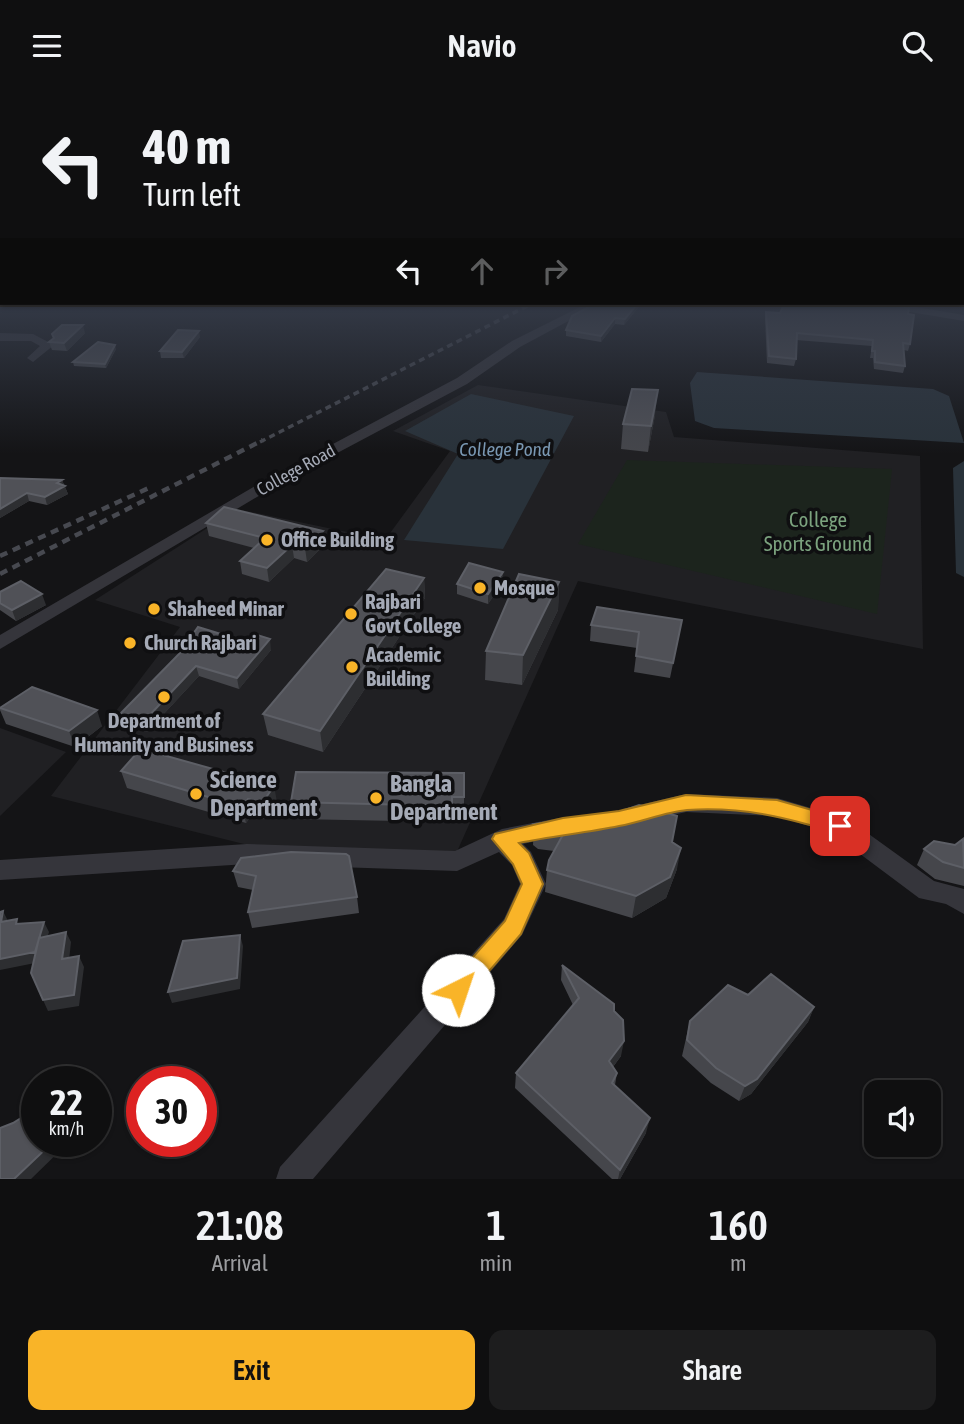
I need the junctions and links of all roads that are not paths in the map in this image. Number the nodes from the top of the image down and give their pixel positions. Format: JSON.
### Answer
{"nodes":[{"id":1,"x":39,"y":353,"type":"edge"},
{"id":2,"x":503,"y":353,"type":"edge"},
{"id":3,"x":33,"y":358,"type":"dead end"},
{"id":4,"x":0,"y":643,"type":"edge"},
{"id":5,"x":502,"y":839,"type":"junction"},
{"id":6,"x":0,"y":870,"type":"edge"},
{"id":7,"x":964,"y":903,"type":"edge"},
{"id":8,"x":292,"y":1179,"type":"edge"}],
"edges":[{"from":1,"to":3,"type":"street"},
{"from":2,"to":4,"type":"street","name":"College Road"},
{"from":5,"to":6,"type":"street"},
{"from":5,"to":7,"type":"street"},
{"from":5,"to":8,"type":"street"}]}
